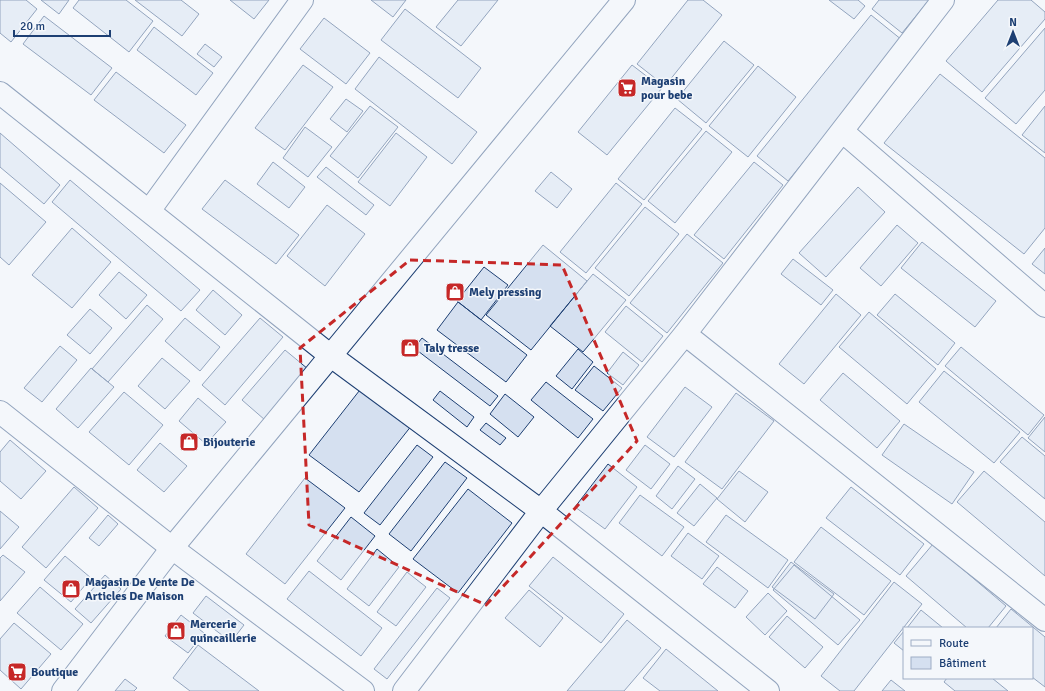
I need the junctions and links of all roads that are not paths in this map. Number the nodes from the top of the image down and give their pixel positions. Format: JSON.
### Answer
{"nodes":[{"id":1,"x":302,"y":0,"type":"edge"},
{"id":2,"x":624,"y":0,"type":"edge"},
{"id":3,"x":942,"y":0,"type":"edge"},
{"id":4,"x":0,"y":93,"type":"edge"},
{"id":5,"x":842,"y":131,"type":"junction"},
{"id":6,"x":149,"y":211,"type":"junction"},
{"id":7,"x":1045,"y":306,"type":"edge"},
{"id":8,"x":685,"y":334,"type":"junction"},
{"id":9,"x":331,"y":356,"type":"junction"},
{"id":10,"x":0,"y":412,"type":"edge"},
{"id":11,"x":541,"y":511,"type":"junction"},
{"id":12,"x":172,"y":548,"type":"junction"},
{"id":13,"x":1045,"y":620,"type":"edge"},
{"id":14,"x":63,"y":691,"type":"edge"},
{"id":15,"x":363,"y":691,"type":"edge"},
{"id":16,"x":404,"y":691,"type":"edge"},
{"id":17,"x":768,"y":691,"type":"edge"}],
"edges":[{"from":1,"to":6,"type":"street"},
{"from":2,"to":9,"type":"street"},
{"from":3,"to":5,"type":"street"},
{"from":4,"to":6,"type":"street"},
{"from":5,"to":7,"type":"street"},
{"from":5,"to":8,"type":"street"},
{"from":6,"to":9,"type":"street"},
{"from":8,"to":11,"type":"street"},
{"from":8,"to":13,"type":"street"},
{"from":9,"to":11,"type":"street"},
{"from":9,"to":12,"type":"street"},
{"from":10,"to":12,"type":"street"},
{"from":11,"to":16,"type":"street"},
{"from":11,"to":17,"type":"street"},
{"from":12,"to":14,"type":"street"},
{"from":12,"to":15,"type":"street"}]}
